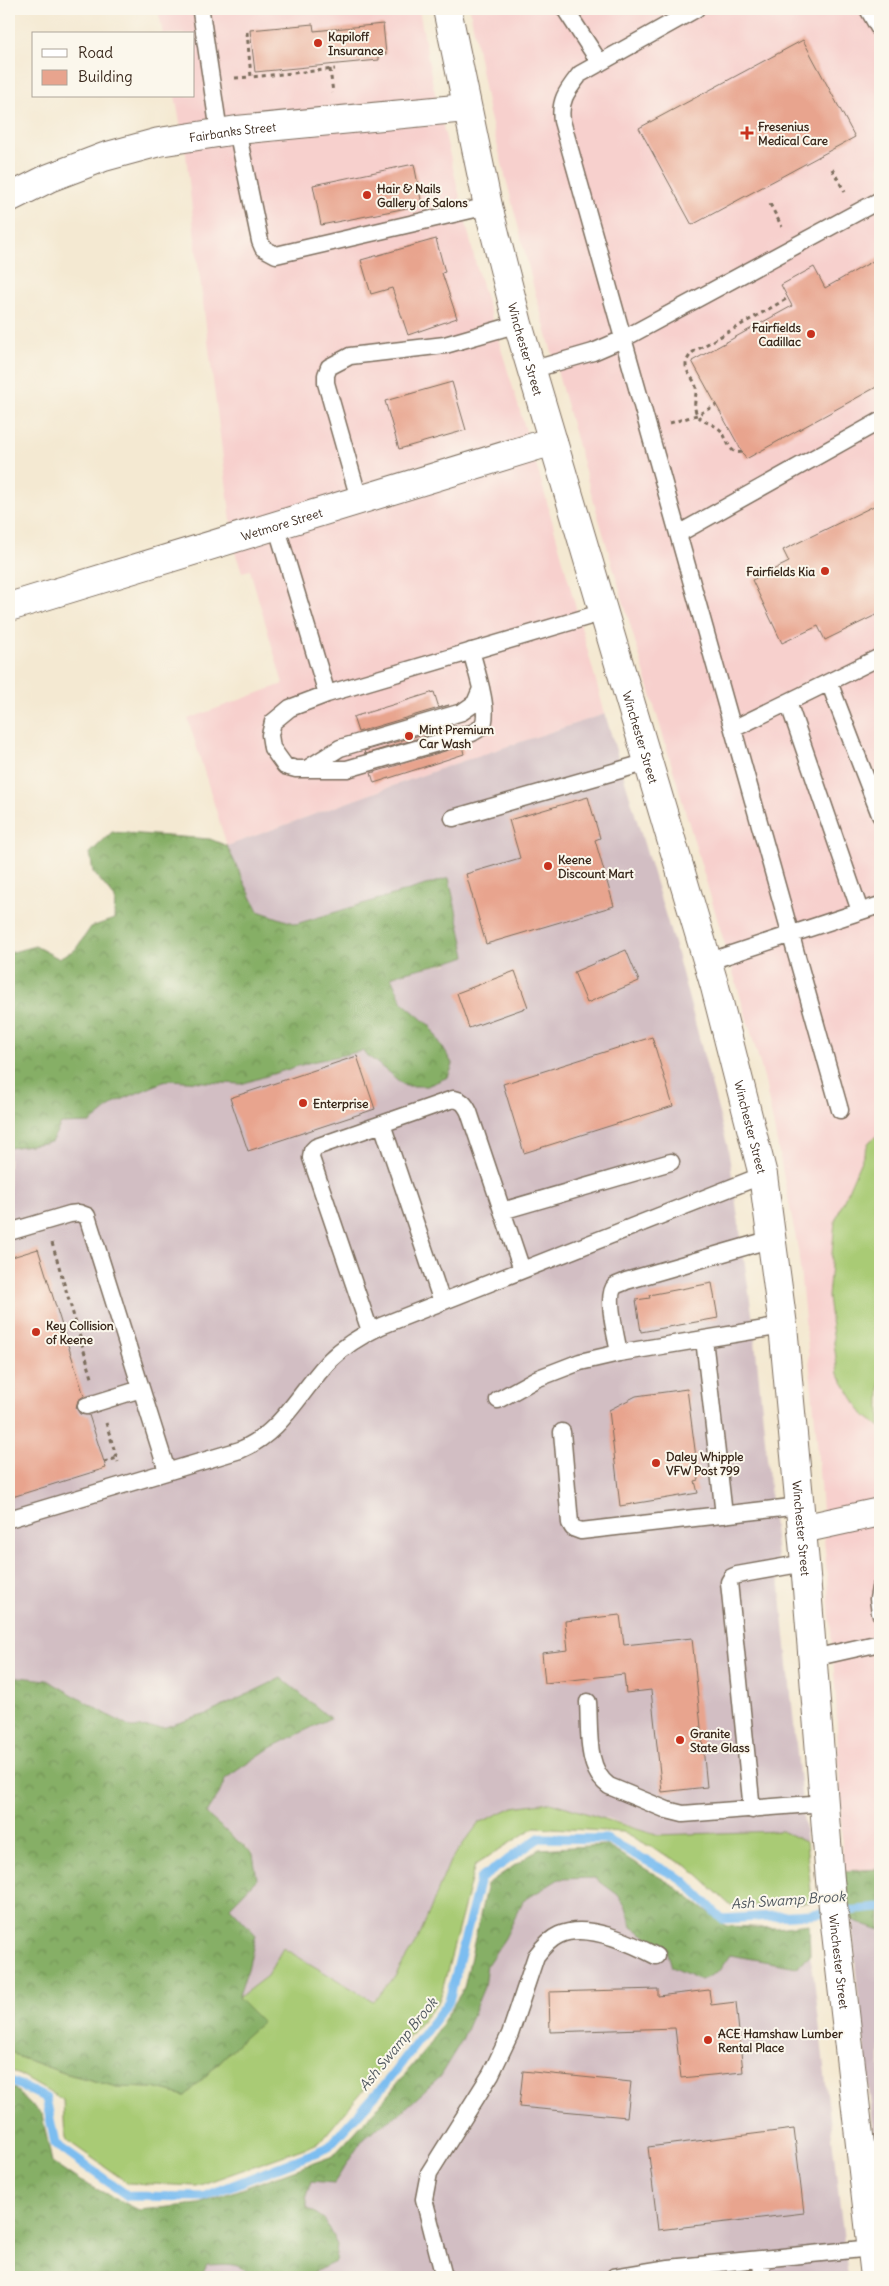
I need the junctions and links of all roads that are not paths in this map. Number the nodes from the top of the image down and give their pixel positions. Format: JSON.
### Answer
{"nodes":[{"id":1,"x":447,"y":9,"type":"edge"},
{"id":2,"x":565,"y":9,"type":"edge"},
{"id":3,"x":696,"y":9,"type":"edge"},
{"id":4,"x":868,"y":9,"type":"edge"},
{"id":5,"x":201,"y":12,"type":"dead end"},
{"id":6,"x":880,"y":30,"type":"edge"},
{"id":7,"x":600,"y":62,"type":"junction"},
{"id":8,"x":466,"y":108,"type":"junction"},
{"id":9,"x":228,"y":131,"type":"junction"},
{"id":10,"x":9,"y":198,"type":"edge"},
{"id":11,"x":880,"y":200,"type":"edge"},
{"id":12,"x":488,"y":206,"type":"junction"},
{"id":13,"x":518,"y":324,"type":"junction"},
{"id":14,"x":623,"y":339,"type":"junction"},
{"id":15,"x":532,"y":370,"type":"junction"},
{"id":16,"x":880,"y":421,"type":"edge"},
{"id":17,"x":553,"y":442,"type":"junction"},
{"id":18,"x":359,"y":499,"type":"junction"},
{"id":19,"x":276,"y":525,"type":"junction"},
{"id":20,"x":678,"y":534,"type":"junction"},
{"id":21,"x":9,"y":607,"type":"edge"},
{"id":22,"x":604,"y":612,"type":"junction"},
{"id":23,"x":471,"y":651,"type":"junction"},
{"id":24,"x":880,"y":657,"type":"edge"},
{"id":25,"x":830,"y":682,"type":"junction"},
{"id":26,"x":481,"y":689,"type":"junction"},
{"id":27,"x":327,"y":694,"type":"junction"},
{"id":28,"x":788,"y":702,"type":"junction"},
{"id":29,"x":733,"y":729,"type":"junction"},
{"id":30,"x":648,"y":762,"type":"junction"},
{"id":31,"x":308,"y":768,"type":"junction"},
{"id":32,"x":880,"y":815,"type":"edge"},
{"id":33,"x":453,"y":818,"type":"dead end"},
{"id":34,"x":880,"y":904,"type":"edge"},
{"id":35,"x":860,"y":911,"type":"junction"},
{"id":36,"x":791,"y":935,"type":"junction"},
{"id":37,"x":707,"y":962,"type":"junction"},
{"id":38,"x":840,"y":1110,"type":"dead end"},
{"id":39,"x":382,"y":1124,"type":"junction"},
{"id":40,"x":671,"y":1162,"type":"dead end"},
{"id":41,"x":763,"y":1175,"type":"junction"},
{"id":42,"x":502,"y":1211,"type":"junction"},
{"id":43,"x":9,"y":1232,"type":"edge"},
{"id":44,"x":772,"y":1238,"type":"junction"},
{"id":45,"x":522,"y":1270,"type":"junction"},
{"id":46,"x":442,"y":1302,"type":"junction"},
{"id":47,"x":783,"y":1326,"type":"junction"},
{"id":48,"x":370,"y":1331,"type":"junction"},
{"id":49,"x":704,"y":1339,"type":"junction"},
{"id":50,"x":619,"y":1354,"type":"junction"},
{"id":51,"x":141,"y":1389,"type":"junction"},
{"id":52,"x":498,"y":1400,"type":"dead end"},
{"id":53,"x":93,"y":1404,"type":"road end"},
{"id":54,"x":562,"y":1432,"type":"dead end"},
{"id":55,"x":167,"y":1471,"type":"junction"},
{"id":56,"x":880,"y":1512,"type":"edge"},
{"id":57,"x":724,"y":1515,"type":"junction"},
{"id":58,"x":801,"y":1517,"type":"junction"},
{"id":59,"x":9,"y":1519,"type":"edge"},
{"id":60,"x":805,"y":1563,"type":"junction"},
{"id":61,"x":880,"y":1588,"type":"edge"},
{"id":62,"x":880,"y":1612,"type":"edge"},
{"id":63,"x":880,"y":1642,"type":"edge"},
{"id":64,"x":813,"y":1658,"type":"junction"},
{"id":65,"x":588,"y":1702,"type":"dead end"},
{"id":66,"x":824,"y":1804,"type":"junction"},
{"id":67,"x":752,"y":1810,"type":"junction"},
{"id":68,"x":656,"y":1956,"type":"dead end"},
{"id":69,"x":872,"y":2178,"type":"edge"},
{"id":70,"x":872,"y":2248,"type":"junction"},
{"id":71,"x":761,"y":2259,"type":"junction"},
{"id":72,"x":444,"y":2277,"type":"edge"},
{"id":73,"x":614,"y":2277,"type":"edge"},
{"id":74,"x":762,"y":2277,"type":"edge"},
{"id":75,"x":875,"y":2277,"type":"edge"}],
"edges":[{"from":1,"to":8,"type":"main road","name":"Winchester Street"},
{"from":2,"to":7,"type":"lane"},
{"from":3,"to":7,"type":"lane"},
{"from":4,"to":6,"type":"lane"},
{"from":5,"to":9,"type":"lane"},
{"from":7,"to":14,"type":"lane"},
{"from":8,"to":9,"type":"main road","name":"Fairbanks Street"},
{"from":8,"to":12,"type":"main road","name":"Winchester Street"},
{"from":9,"to":10,"type":"main road","name":"Fairbanks Street"},
{"from":9,"to":12,"type":"lane"},
{"from":11,"to":14,"type":"lane"},
{"from":12,"to":13,"type":"main road","name":"Winchester Street"},
{"from":13,"to":15,"type":"main road","name":"Winchester Street"},
{"from":13,"to":18,"type":"lane"},
{"from":14,"to":15,"type":"lane"},
{"from":14,"to":20,"type":"lane"},
{"from":15,"to":17,"type":"main road","name":"Winchester Street"},
{"from":16,"to":20,"type":"lane"},
{"from":17,"to":18,"type":"main road","name":"Wetmore Street"},
{"from":17,"to":22,"type":"main road","name":"Winchester Street"},
{"from":18,"to":19,"type":"main road","name":"Wetmore Street"},
{"from":19,"to":21,"type":"main road","name":"Wetmore Street"},
{"from":19,"to":27,"type":"lane"},
{"from":20,"to":29,"type":"lane"},
{"from":22,"to":23,"type":"lane"},
{"from":22,"to":30,"type":"main road","name":"Winchester Street"},
{"from":23,"to":26,"type":"lane"},
{"from":23,"to":27,"type":"lane"},
{"from":24,"to":25,"type":"lane"},
{"from":25,"to":28,"type":"lane"},
{"from":25,"to":32,"type":"lane"},
{"from":26,"to":31,"type":"lane"},
{"from":26,"to":31,"type":"lane"},
{"from":27,"to":31,"type":"lane"},
{"from":28,"to":29,"type":"lane"},
{"from":28,"to":35,"type":"lane"},
{"from":29,"to":36,"type":"lane"},
{"from":30,"to":33,"type":"lane"},
{"from":30,"to":37,"type":"main road","name":"Winchester Street"},
{"from":34,"to":35,"type":"lane"},
{"from":35,"to":36,"type":"lane"},
{"from":36,"to":37,"type":"lane"},
{"from":36,"to":38,"type":"lane"},
{"from":37,"to":41,"type":"main road","name":"Winchester Street"},
{"from":39,"to":42,"type":"lane"},
{"from":39,"to":46,"type":"lane"},
{"from":39,"to":48,"type":"lane"},
{"from":40,"to":42,"type":"lane"},
{"from":41,"to":44,"type":"main road","name":"Winchester Street"},
{"from":41,"to":45,"type":"lane"},
{"from":42,"to":45,"type":"lane"},
{"from":43,"to":51,"type":"lane"},
{"from":44,"to":47,"type":"main road","name":"Winchester Street"},
{"from":44,"to":50,"type":"lane"},
{"from":45,"to":46,"type":"lane"},
{"from":46,"to":48,"type":"lane"},
{"from":47,"to":49,"type":"lane"},
{"from":47,"to":58,"type":"main road","name":"Winchester Street"},
{"from":48,"to":55,"type":"lane"},
{"from":49,"to":50,"type":"lane"},
{"from":49,"to":57,"type":"lane"},
{"from":50,"to":52,"type":"lane"},
{"from":51,"to":53,"type":"lane"},
{"from":51,"to":55,"type":"lane"},
{"from":54,"to":57,"type":"lane"},
{"from":55,"to":59,"type":"lane"},
{"from":56,"to":58,"type":"main road"},
{"from":57,"to":58,"type":"lane"},
{"from":58,"to":60,"type":"main road","name":"Winchester Street"},
{"from":60,"to":64,"type":"main road","name":"Winchester Street"},
{"from":60,"to":67,"type":"lane"},
{"from":61,"to":62,"type":"lane"},
{"from":63,"to":64,"type":"lane"},
{"from":64,"to":66,"type":"main road","name":"Winchester Street"},
{"from":65,"to":67,"type":"lane"},
{"from":66,"to":67,"type":"lane"},
{"from":66,"to":69,"type":"main road","name":"Winchester Street"},
{"from":68,"to":72,"type":"lane"},
{"from":69,"to":70,"type":"main road","name":"Winchester Street"},
{"from":70,"to":71,"type":"lane"},
{"from":70,"to":75,"type":"main road","name":"Winchester Street"},
{"from":71,"to":73,"type":"lane"},
{"from":71,"to":74,"type":"lane"}]}
